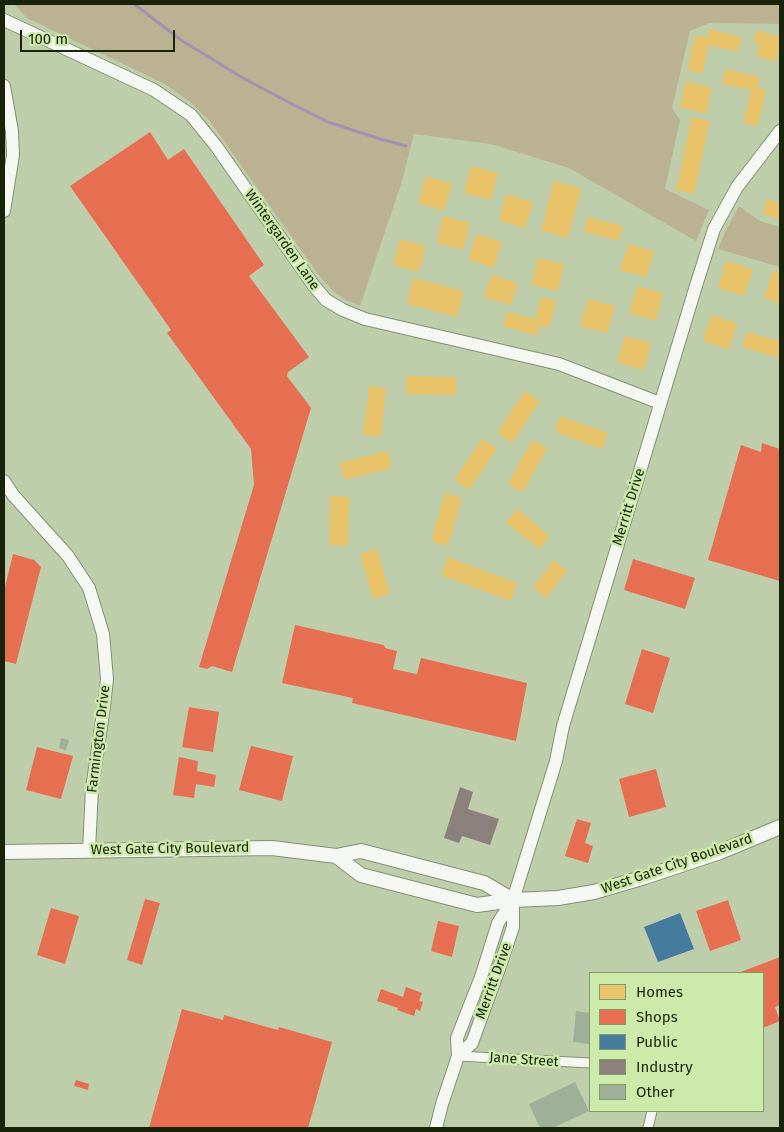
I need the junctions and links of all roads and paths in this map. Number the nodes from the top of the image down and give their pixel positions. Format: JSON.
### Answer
{"nodes":[{"id":1,"x":4,"y":20,"type":"edge"},
{"id":2,"x":4,"y":86,"type":"edge"},
{"id":3,"x":780,"y":131,"type":"edge"},
{"id":4,"x":4,"y":211,"type":"edge"},
{"id":5,"x":660,"y":403,"type":"junction"},
{"id":6,"x":4,"y":481,"type":"edge"},
{"id":7,"x":780,"y":828,"type":"edge"},
{"id":8,"x":89,"y":850,"type":"junction"},
{"id":9,"x":4,"y":852,"type":"edge"},
{"id":10,"x":336,"y":856,"type":"junction"},
{"id":11,"x":513,"y":900,"type":"junction"},
{"id":12,"x":458,"y":1056,"type":"junction"},
{"id":13,"x":589,"y":1064,"type":"edge"},
{"id":14,"x":652,"y":1112,"type":"edge"},
{"id":15,"x":436,"y":1128,"type":"edge"},
{"id":16,"x":648,"y":1128,"type":"edge"}],
"edges":[{"from":1,"to":5,"type":"street","name":"Wintergarden Lane"},
{"from":2,"to":4,"type":"street"},
{"from":3,"to":5,"type":"street","name":"Merritt Drive"},
{"from":5,"to":11,"type":"street","name":"Merritt Drive"},
{"from":6,"to":8,"type":"street","name":"Farmington Drive"},
{"from":7,"to":11,"type":"main road","name":"West Gate City Boulevard"},
{"from":8,"to":9,"type":"main road","name":"West Gate City Boulevard"},
{"from":8,"to":10,"type":"main road","name":"West Gate City Boulevard"},
{"from":10,"to":11,"type":"main road","name":"West Gate City Boulevard"},
{"from":10,"to":11,"type":"main road","name":"West Gate City Boulevard"},
{"from":11,"to":12,"type":"street","name":"Merritt Drive"},
{"from":12,"to":13,"type":"street","name":"Jane Street"},
{"from":12,"to":15,"type":"street","name":"Merritt Drive"},
{"from":14,"to":16,"type":"street"}]}
